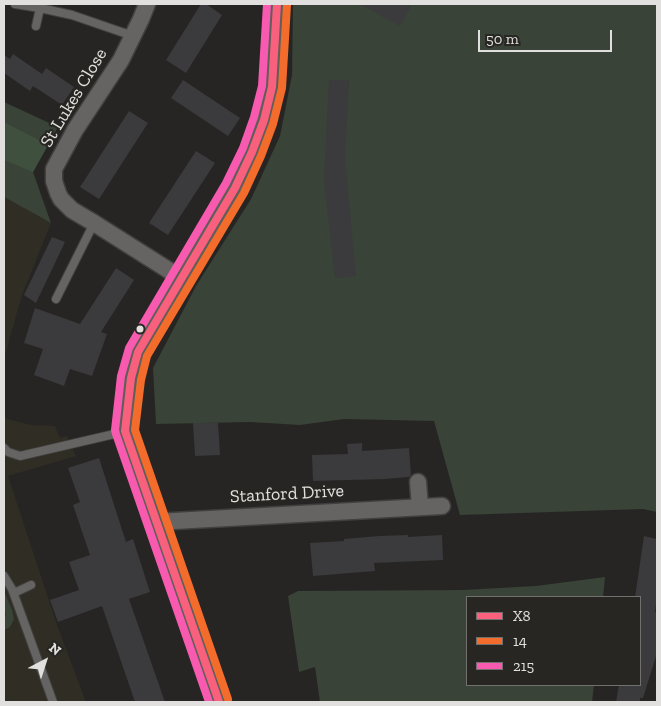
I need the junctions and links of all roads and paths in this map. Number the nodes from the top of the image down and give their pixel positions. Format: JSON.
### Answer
{"nodes":[{"id":1,"x":15,"y":4,"type":"edge"},
{"id":2,"x":147,"y":4,"type":"edge"},
{"id":3,"x":276,"y":4,"type":"edge"},
{"id":4,"x":40,"y":8,"type":"junction"},
{"id":5,"x":36,"y":26,"type":"dead end"},
{"id":6,"x":132,"y":36,"type":"junction"},
{"id":7,"x":94,"y":223,"type":"junction"},
{"id":8,"x":181,"y":278,"type":"junction"},
{"id":9,"x":56,"y":299,"type":"dead end"},
{"id":10,"x":125,"y":431,"type":"junction"},
{"id":11,"x":4,"y":448,"type":"edge"},
{"id":12,"x":418,"y":482,"type":"dead end"},
{"id":13,"x":442,"y":506,"type":"dead end"},
{"id":14,"x":420,"y":507,"type":"junction"},
{"id":15,"x":156,"y":522,"type":"junction"},
{"id":16,"x":4,"y":576,"type":"edge"},
{"id":17,"x":31,"y":586,"type":"dead end"},
{"id":18,"x":14,"y":592,"type":"junction"},
{"id":19,"x":53,"y":702,"type":"edge"},
{"id":20,"x":219,"y":702,"type":"edge"}],
"edges":[{"from":1,"to":4,"type":"lane","name":"St Lukes Close"},
{"from":2,"to":6,"type":"street","name":"St Lukes Close"},
{"from":3,"to":8,"type":"main road"},
{"from":4,"to":5,"type":"lane"},
{"from":4,"to":6,"type":"lane","name":"St Lukes Close"},
{"from":6,"to":7,"type":"street","name":"St Lukes Close"},
{"from":7,"to":8,"type":"street","name":"St Lukes Close"},
{"from":7,"to":9,"type":"lane"},
{"from":8,"to":10,"type":"main road"},
{"from":10,"to":11,"type":"lane"},
{"from":10,"to":15,"type":"main road"},
{"from":12,"to":14,"type":"street"},
{"from":13,"to":14,"type":"street","name":"Stanford Drive"},
{"from":14,"to":15,"type":"street","name":"Stanford Drive"},
{"from":15,"to":20,"type":"main road"},
{"from":16,"to":18,"type":"lane"},
{"from":17,"to":18,"type":"lane"},
{"from":18,"to":19,"type":"lane"}]}
